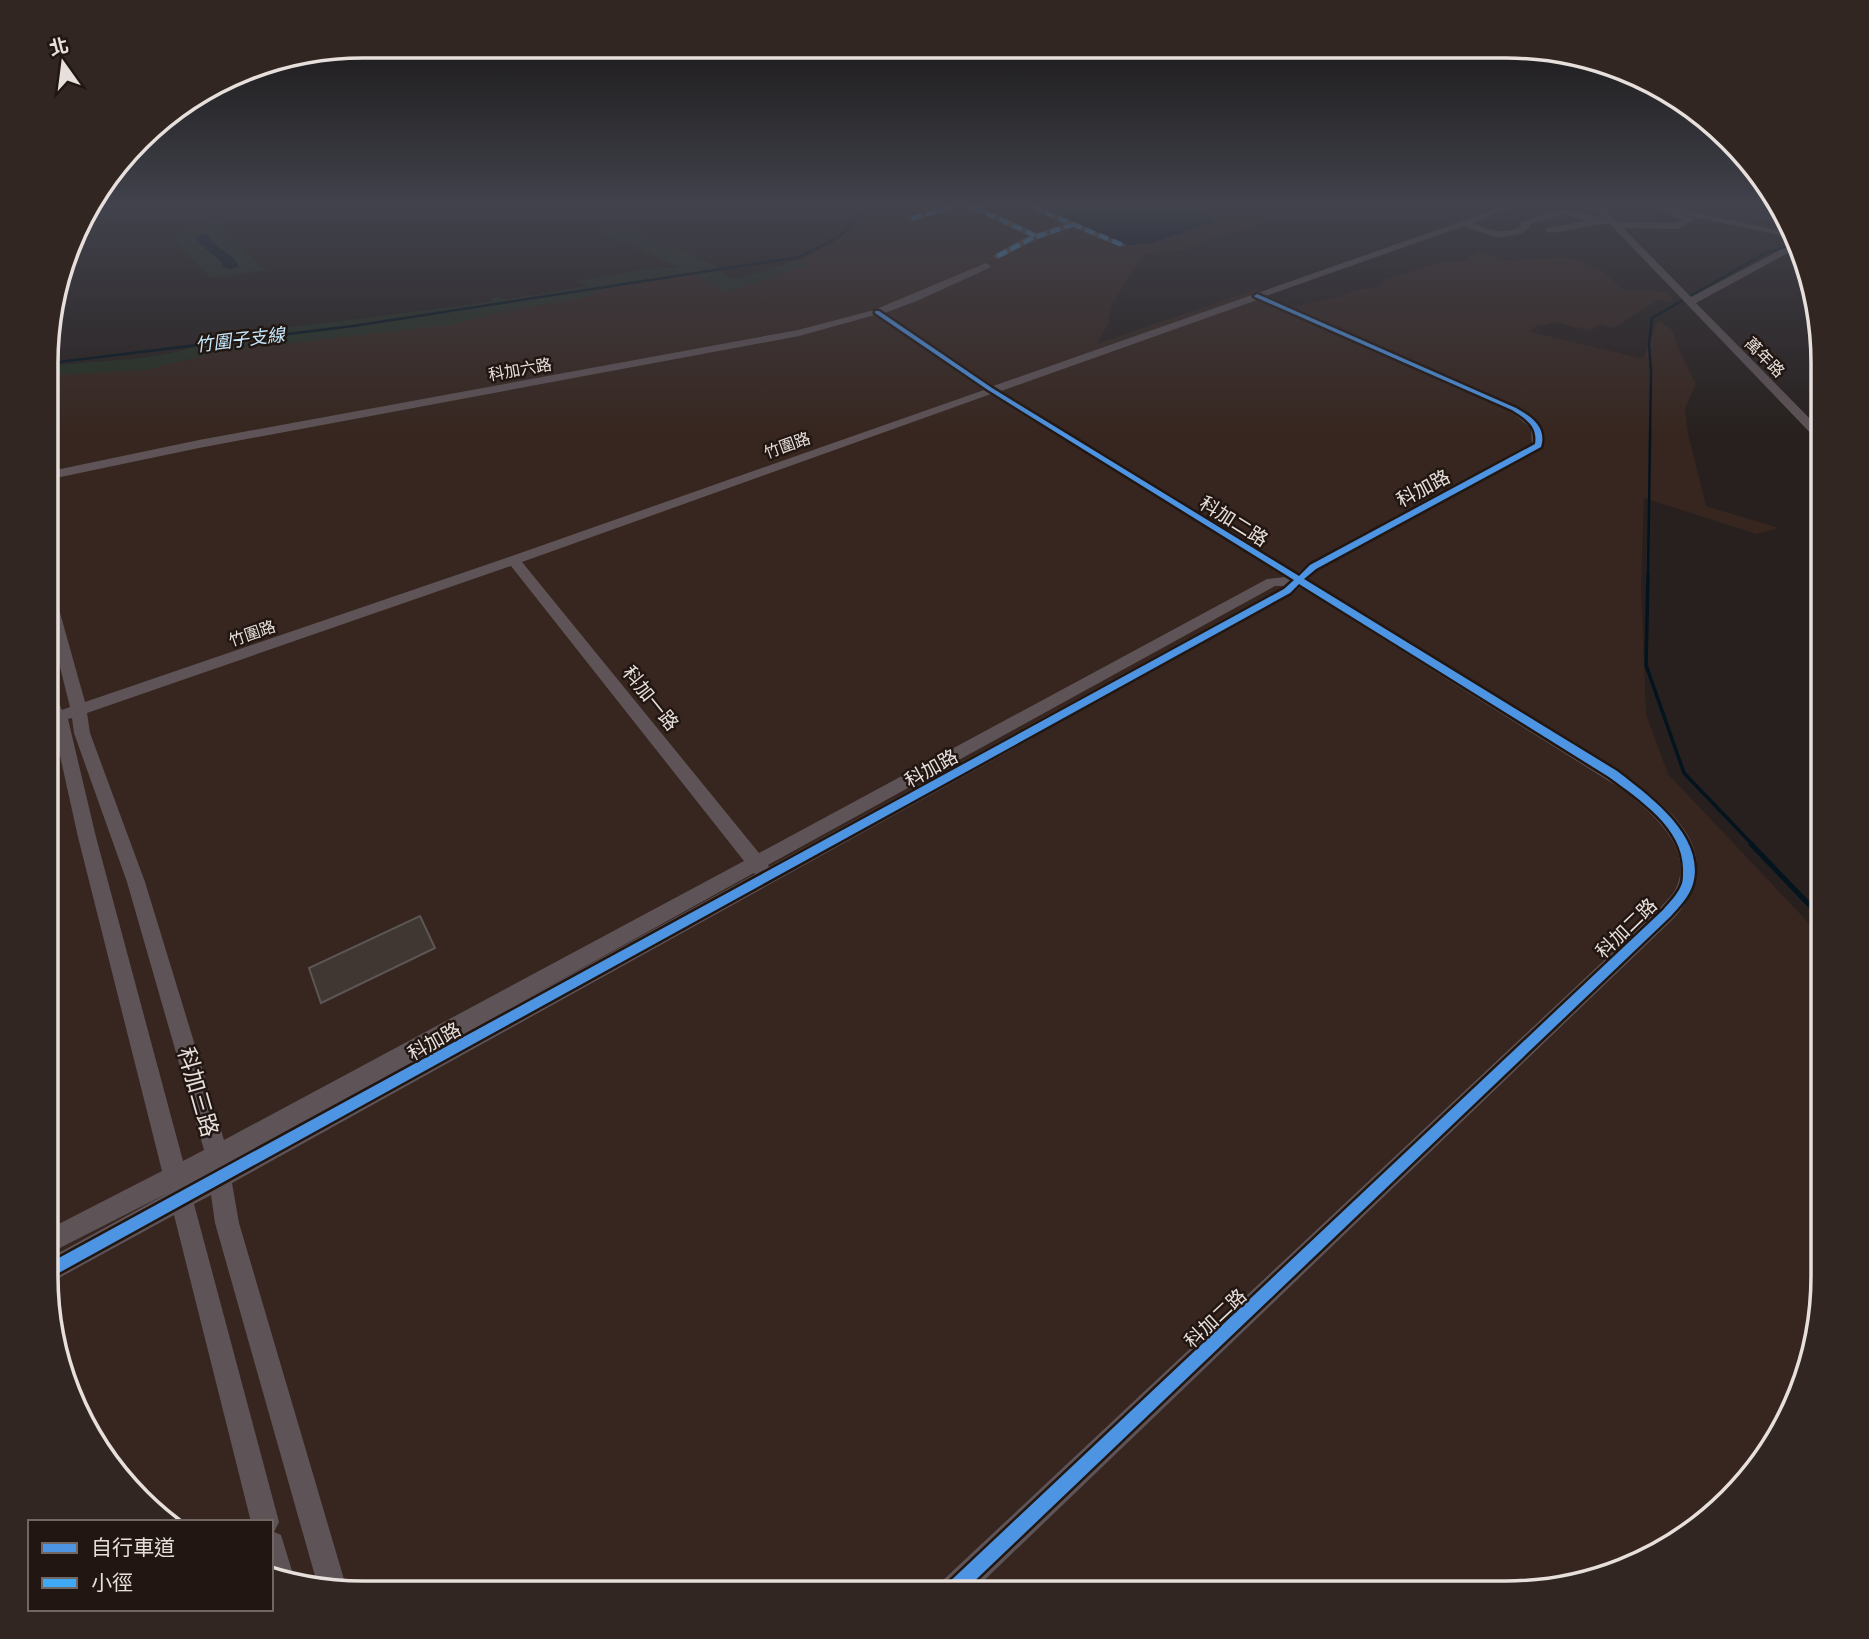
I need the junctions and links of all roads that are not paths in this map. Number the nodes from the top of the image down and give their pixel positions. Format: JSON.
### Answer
{"nodes":[{"id":1,"x":948,"y":283,"type":"edge"},
{"id":2,"x":1292,"y":283,"type":"edge"},
{"id":3,"x":1672,"y":283,"type":"edge"},
{"id":4,"x":1719,"y":283,"type":"edge"},
{"id":5,"x":1257,"y":296,"type":"junction"},
{"id":6,"x":1687,"y":299,"type":"junction"},
{"id":7,"x":877,"y":312,"type":"junction"},
{"id":8,"x":990,"y":389,"type":"junction"},
{"id":9,"x":1811,"y":427,"type":"edge"},
{"id":10,"x":58,"y":474,"type":"edge"},
{"id":11,"x":514,"y":560,"type":"junction"},
{"id":12,"x":1297,"y":581,"type":"junction"},
{"id":13,"x":58,"y":675,"type":"edge"},
{"id":14,"x":62,"y":711,"type":"edge"},
{"id":15,"x":755,"y":862,"type":"junction"},
{"id":16,"x":768,"y":878,"type":"junction"},
{"id":17,"x":218,"y":1168,"type":"junction"},
{"id":18,"x":177,"y":1190,"type":"junction"},
{"id":19,"x":58,"y":1237,"type":"edge"},
{"id":20,"x":58,"y":1265,"type":"edge"},
{"id":21,"x":264,"y":1520,"type":"edge"},
{"id":22,"x":330,"y":1580,"type":"edge"},
{"id":23,"x":963,"y":1581,"type":"edge"}],
"edges":[{"from":1,"to":7,"type":"street","name":"科加六路"},
{"from":2,"to":5,"type":"street","name":"竹圍路"},
{"from":3,"to":6,"type":"street","name":"萬年路"},
{"from":4,"to":6,"type":"street"},
{"from":5,"to":8,"type":"street","name":"竹圍路"},
{"from":5,"to":12,"type":"street","name":"科加路"},
{"from":6,"to":9,"type":"street","name":"萬年路"},
{"from":7,"to":8,"type":"street","name":"科加二路"},
{"from":7,"to":10,"type":"street","name":"科加六路"},
{"from":8,"to":11,"type":"street","name":"竹圍路"},
{"from":8,"to":12,"type":"street","name":"科加二路"},
{"from":11,"to":14,"type":"street","name":"竹圍路"},
{"from":11,"to":15,"type":"street","name":"科加一路"},
{"from":12,"to":15,"type":"street","name":"科加路"},
{"from":12,"to":16,"type":"street","name":"科加路"},
{"from":12,"to":23,"type":"street","name":"科加二路"},
{"from":13,"to":14,"type":"street","name":"科加三路"},
{"from":14,"to":17,"type":"street","name":"科加三路"},
{"from":14,"to":18,"type":"street","name":"科加三路"},
{"from":15,"to":16,"type":"street","name":"科加一路"},
{"from":15,"to":17,"type":"street","name":"科加路"},
{"from":16,"to":17,"type":"street","name":"科加路"},
{"from":17,"to":18,"type":"street","name":"科加路"},
{"from":17,"to":22,"type":"street","name":"科加三路"},
{"from":18,"to":19,"type":"street","name":"科加路"},
{"from":18,"to":20,"type":"street","name":"科加路"},
{"from":18,"to":21,"type":"street","name":"科加三路"}]}
